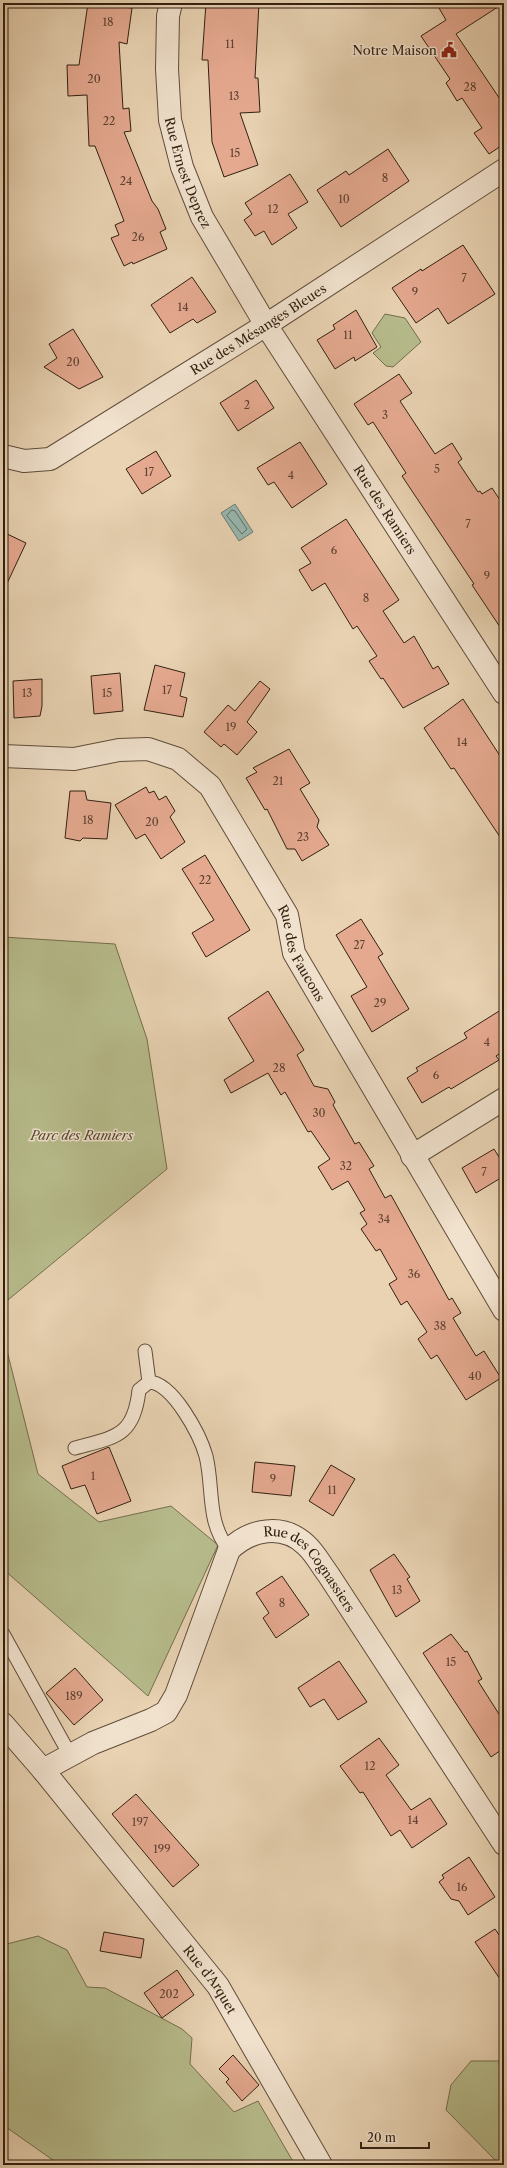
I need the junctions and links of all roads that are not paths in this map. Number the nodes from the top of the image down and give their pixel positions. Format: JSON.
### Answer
{"nodes":[{"id":1,"x":171,"y":3,"type":"edge"},
{"id":2,"x":504,"y":170,"type":"edge"},
{"id":3,"x":266,"y":325,"type":"junction"},
{"id":4,"x":3,"y":456,"type":"edge"},
{"id":5,"x":504,"y":693,"type":"edge"},
{"id":6,"x":3,"y":756,"type":"edge"},
{"id":7,"x":504,"y":1099,"type":"edge"},
{"id":8,"x":412,"y":1156,"type":"junction"},
{"id":9,"x":504,"y":1310,"type":"edge"},
{"id":10,"x":145,"y":1351,"type":"dead end"},
{"id":11,"x":149,"y":1382,"type":"junction"},
{"id":12,"x":75,"y":1448,"type":"dead end"},
{"id":13,"x":229,"y":1550,"type":"junction"},
{"id":14,"x":3,"y":1634,"type":"edge"},
{"id":15,"x":3,"y":1724,"type":"edge"},
{"id":16,"x":70,"y":1755,"type":"junction"},
{"id":17,"x":43,"y":1770,"type":"junction"},
{"id":18,"x":504,"y":1844,"type":"edge"},
{"id":19,"x":321,"y":2165,"type":"edge"}],
"edges":[{"from":1,"to":3,"type":"street","name":"Rue Ernest Deprez"},
{"from":2,"to":3,"type":"street","name":"Rue des Mésanges Bleues"},
{"from":3,"to":4,"type":"street","name":"Rue des Mésanges Bleues"},
{"from":3,"to":5,"type":"street","name":"Rue des Ramiers"},
{"from":6,"to":8,"type":"street","name":"Rue des Faucons"},
{"from":7,"to":8,"type":"street"},
{"from":8,"to":9,"type":"street","name":"Rue des Faucons"},
{"from":10,"to":11,"type":"lane"},
{"from":11,"to":12,"type":"lane"},
{"from":11,"to":13,"type":"lane"},
{"from":13,"to":16,"type":"street"},
{"from":13,"to":18,"type":"street","name":"Rue des Cognassiers"},
{"from":14,"to":16,"type":"lane"},
{"from":15,"to":17,"type":"street","name":"Rue d'Arquet"},
{"from":16,"to":17,"type":"street"},
{"from":17,"to":19,"type":"street","name":"Rue d'Arquet"}]}
